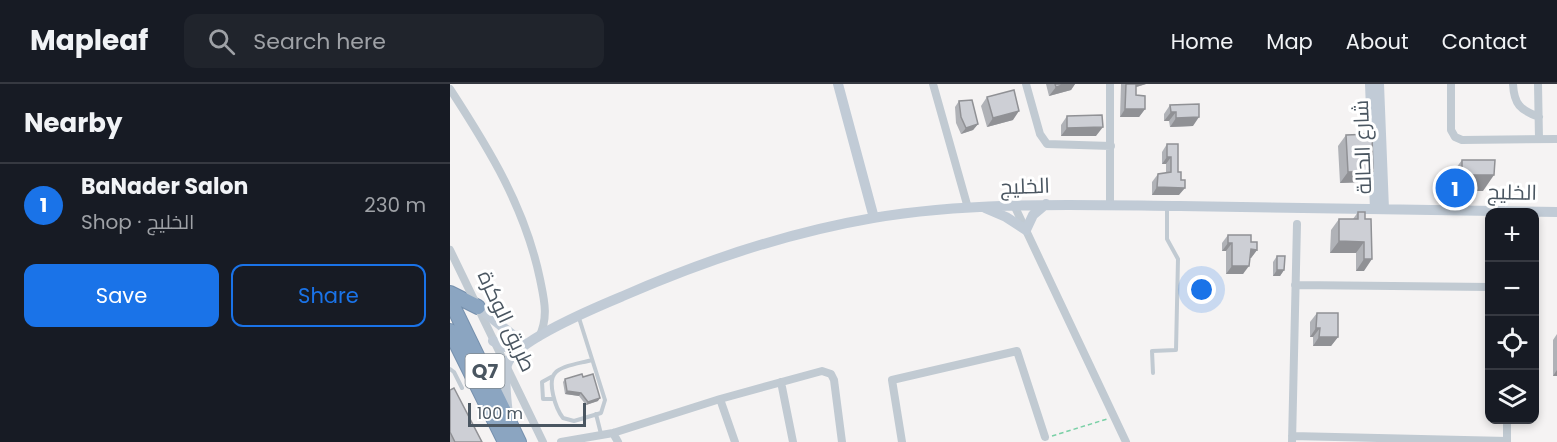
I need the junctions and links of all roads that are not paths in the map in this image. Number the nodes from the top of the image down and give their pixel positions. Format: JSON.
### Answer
{"nodes":[{"id":1,"x":838,"y":84,"type":"edge"},
{"id":2,"x":933,"y":84,"type":"edge"},
{"id":3,"x":1026,"y":84,"type":"edge"},
{"id":4,"x":1110,"y":84,"type":"edge"},
{"id":5,"x":1370,"y":84,"type":"edge"},
{"id":6,"x":1379,"y":84,"type":"edge"},
{"id":7,"x":1451,"y":84,"type":"edge"},
{"id":8,"x":1513,"y":84,"type":"edge"},
{"id":9,"x":1538,"y":84,"type":"edge"},
{"id":10,"x":450,"y":89,"type":"edge"},
{"id":11,"x":1539,"y":117,"type":"junction"},
{"id":12,"x":1539,"y":139,"type":"junction"},
{"id":13,"x":1557,"y":139,"type":"edge"},
{"id":14,"x":1111,"y":146,"type":"junction"},
{"id":15,"x":1046,"y":204,"type":"junction"},
{"id":16,"x":1014,"y":205,"type":"junction"},
{"id":17,"x":1110,"y":205,"type":"junction"},
{"id":18,"x":1167,"y":206,"type":"junction"},
{"id":19,"x":982,"y":207,"type":"junction"},
{"id":20,"x":968,"y":208,"type":"junction"},
{"id":21,"x":1380,"y":209,"type":"junction"},
{"id":22,"x":1557,"y":212,"type":"edge"},
{"id":23,"x":874,"y":218,"type":"junction"},
{"id":24,"x":1297,"y":224,"type":"dead end"},
{"id":25,"x":1026,"y":230,"type":"junction"},
{"id":26,"x":450,"y":250,"type":"edge"},
{"id":27,"x":1295,"y":285,"type":"junction"},
{"id":28,"x":1485,"y":287,"type":"edge"},
{"id":29,"x":450,"y":293,"type":"edge"},
{"id":30,"x":450,"y":300,"type":"edge"},
{"id":31,"x":478,"y":307,"type":"junction"},
{"id":32,"x":578,"y":316,"type":"junction"},
{"id":33,"x":450,"y":331,"type":"edge"},
{"id":34,"x":539,"y":337,"type":"junction"},
{"id":35,"x":493,"y":340,"type":"junction"},
{"id":36,"x":522,"y":347,"type":"junction"},
{"id":37,"x":592,"y":360,"type":"junction"},
{"id":38,"x":450,"y":369,"type":"edge"},
{"id":39,"x":506,"y":370,"type":"junction"},
{"id":40,"x":1153,"y":372,"type":"dead end"},
{"id":41,"x":553,"y":376,"type":"junction"},
{"id":42,"x":781,"y":382,"type":"junction"},
{"id":43,"x":462,"y":388,"type":"dead end"},
{"id":44,"x":553,"y":399,"type":"junction"},
{"id":45,"x":720,"y":399,"type":"junction"},
{"id":46,"x":596,"y":414,"type":"junction"},
{"id":47,"x":508,"y":419,"type":"junction"},
{"id":48,"x":1507,"y":424,"type":"edge"},
{"id":49,"x":613,"y":433,"type":"junction"},
{"id":50,"x":602,"y":435,"type":"junction"},
{"id":51,"x":1045,"y":438,"type":"road end"},
{"id":52,"x":1292,"y":439,"type":"edge"},
{"id":53,"x":1507,"y":441,"type":"edge"},
{"id":54,"x":505,"y":442,"type":"edge"},
{"id":55,"x":519,"y":442,"type":"edge"},
{"id":56,"x":544,"y":442,"type":"edge"},
{"id":57,"x":561,"y":442,"type":"edge"},
{"id":58,"x":568,"y":442,"type":"edge"},
{"id":59,"x":618,"y":442,"type":"edge"},
{"id":60,"x":735,"y":442,"type":"edge"},
{"id":61,"x":793,"y":442,"type":"edge"},
{"id":62,"x":842,"y":442,"type":"edge"},
{"id":63,"x":902,"y":442,"type":"edge"},
{"id":64,"x":1126,"y":442,"type":"edge"}],
"edges":[{"from":1,"to":23,"type":"street"},
{"from":2,"to":20,"type":"street"},
{"from":3,"to":14,"type":"street"},
{"from":4,"to":14,"type":"street"},
{"from":5,"to":21,"type":"street","name":"شارع الحالة"},
{"from":6,"to":21,"type":"street","name":"شارع الحالة"},
{"from":7,"to":12,"type":"street"},
{"from":8,"to":11,"type":"street"},
{"from":9,"to":11,"type":"street"},
{"from":10,"to":34,"type":"street"},
{"from":11,"to":12,"type":"street"},
{"from":12,"to":13,"type":"street"},
{"from":14,"to":17,"type":"street"},
{"from":15,"to":16,"type":"street","name":"الخليج"},
{"from":15,"to":17,"type":"street","name":"الخليج"},
{"from":15,"to":25,"type":"street"},
{"from":16,"to":19,"type":"street","name":"الخليج"},
{"from":16,"to":25,"type":"street"},
{"from":17,"to":18,"type":"street","name":"الخليج"},
{"from":18,"to":21,"type":"street","name":"الخليج"},
{"from":18,"to":40,"type":"lane"},
{"from":19,"to":20,"type":"street","name":"الخليج"},
{"from":19,"to":25,"type":"street"},
{"from":20,"to":23,"type":"street","name":"الخليج"},
{"from":21,"to":22,"type":"street","name":"الخليج"},
{"from":23,"to":32,"type":"street","name":"الخليج"},
{"from":24,"to":27,"type":"street"},
{"from":25,"to":64,"type":"street"},
{"from":26,"to":31,"type":"street","name":"طريق الوكرة"},
{"from":27,"to":28,"type":"street"},
{"from":27,"to":52,"type":"street"},
{"from":29,"to":31,"type":"highway"},
{"from":30,"to":47,"type":"highway","name":"طريق الوكرة","number":"Q7"},
{"from":31,"to":35,"type":"street","name":"طريق الوكرة"},
{"from":31,"to":36,"type":"street"},
{"from":32,"to":34,"type":"street","name":"الخليج"},
{"from":32,"to":37,"type":"lane"},
{"from":33,"to":54,"type":"highway","number":"Q7"},
{"from":34,"to":36,"type":"street","name":"الخليج"},
{"from":35,"to":36,"type":"street"},
{"from":35,"to":39,"type":"street","name":"طريق الوكرة"},
{"from":36,"to":39,"type":"street","name":"الخليج"},
{"from":37,"to":41,"type":"lane"},
{"from":37,"to":46,"type":"lane"},
{"from":38,"to":43,"type":"lane"},
{"from":39,"to":47,"type":"street"},
{"from":39,"to":56,"type":"street","name":"طريق الوكرة"},
{"from":41,"to":44,"type":"lane"},
{"from":41,"to":44,"type":"lane"},
{"from":42,"to":45,"type":"street"},
{"from":42,"to":61,"type":"street"},
{"from":42,"to":62,"type":"street"},
{"from":44,"to":46,"type":"lane"},
{"from":45,"to":49,"type":"street"},
{"from":45,"to":60,"type":"street"},
{"from":46,"to":50,"type":"lane"},
{"from":47,"to":55,"type":"highway","name":"طريق الوكرة","number":"Q7"},
{"from":48,"to":53,"type":"street"},
{"from":49,"to":50,"type":"street"},
{"from":49,"to":59,"type":"street"},
{"from":50,"to":58,"type":"street"},
{"from":51,"to":63,"type":"street"},
{"from":52,"to":53,"type":"street"},
{"from":57,"to":58,"type":"street"}]}
